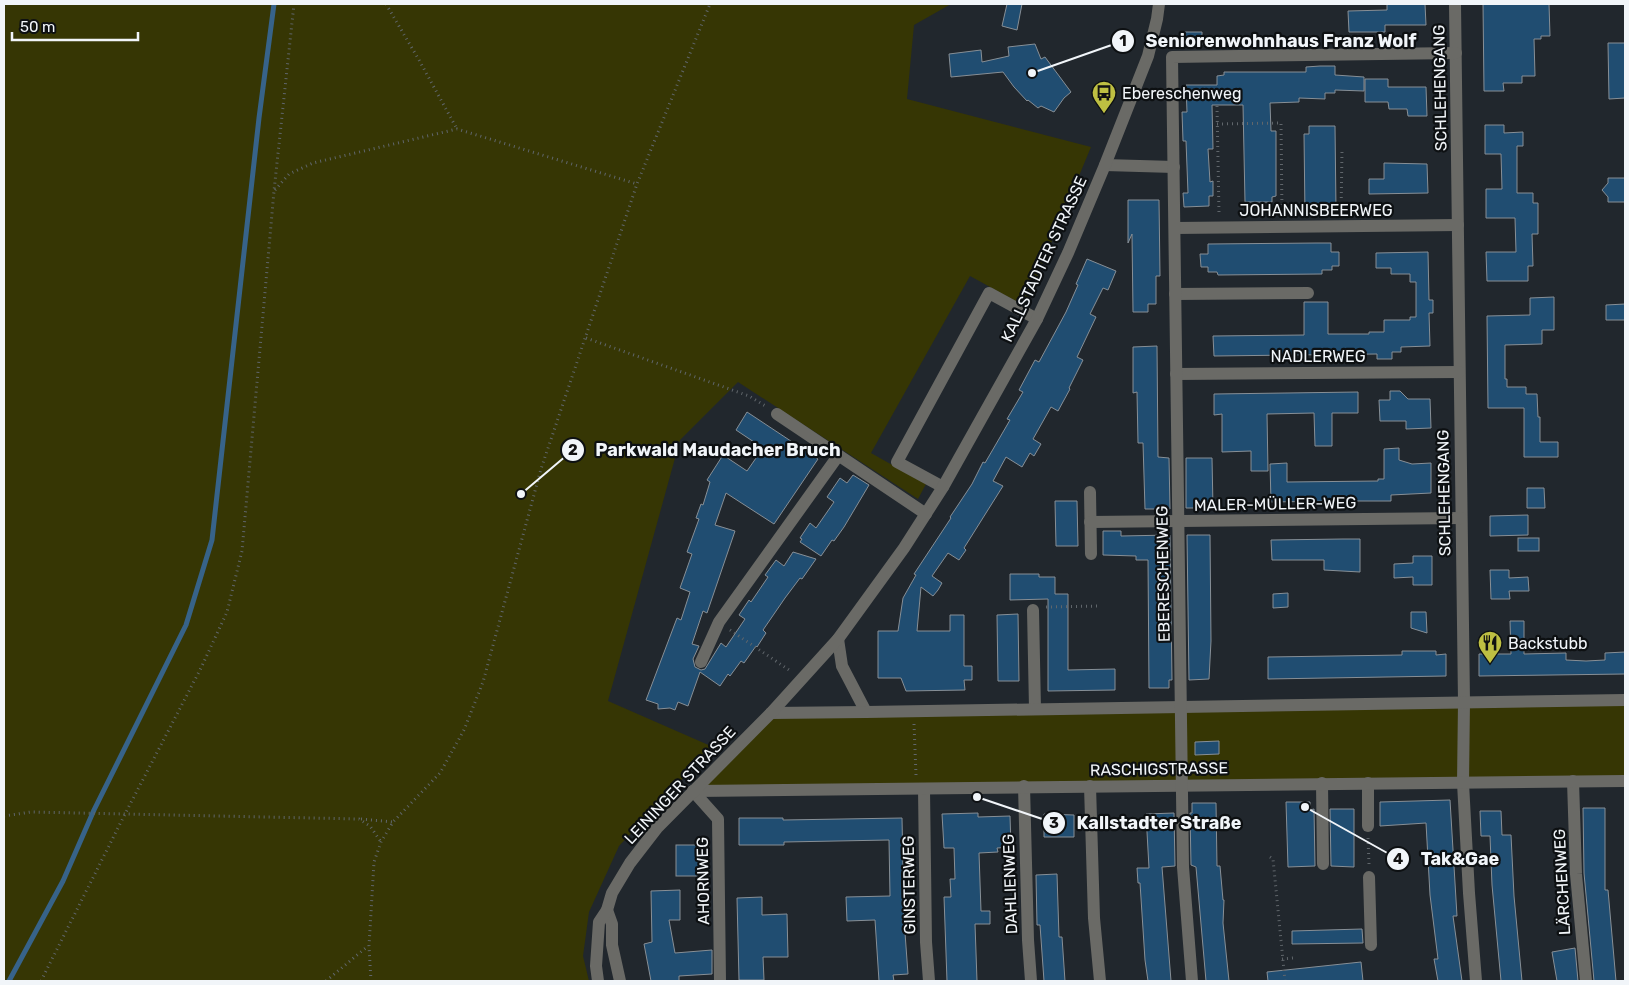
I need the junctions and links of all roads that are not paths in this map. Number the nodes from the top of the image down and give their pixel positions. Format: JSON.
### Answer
{"nodes":[{"id":1,"x":1159,"y":4,"type":"edge"},
{"id":2,"x":1455,"y":4,"type":"edge"},
{"id":3,"x":1456,"y":53,"type":"junction"},
{"id":4,"x":1105,"y":165,"type":"junction"},
{"id":5,"x":1174,"y":167,"type":"junction"},
{"id":6,"x":1458,"y":226,"type":"junction"},
{"id":7,"x":1175,"y":228,"type":"junction"},
{"id":8,"x":1308,"y":293,"type":"dead end"},
{"id":9,"x":1176,"y":294,"type":"junction"},
{"id":10,"x":1037,"y":319,"type":"junction"},
{"id":11,"x":1459,"y":372,"type":"junction"},
{"id":12,"x":1176,"y":374,"type":"junction"},
{"id":13,"x":777,"y":414,"type":"road end"},
{"id":14,"x":838,"y":456,"type":"junction"},
{"id":15,"x":943,"y":487,"type":"junction"},
{"id":16,"x":1090,"y":492,"type":"dead end"},
{"id":17,"x":926,"y":514,"type":"junction"},
{"id":18,"x":1461,"y":518,"type":"junction"},
{"id":19,"x":1178,"y":521,"type":"junction"},
{"id":20,"x":1090,"y":522,"type":"junction"},
{"id":21,"x":1091,"y":554,"type":"dead end"},
{"id":22,"x":1033,"y":610,"type":"road end"},
{"id":23,"x":838,"y":639,"type":"junction"},
{"id":24,"x":701,"y":662,"type":"dead end"},
{"id":25,"x":1625,"y":700,"type":"edge"},
{"id":26,"x":1464,"y":702,"type":"junction"},
{"id":27,"x":1181,"y":708,"type":"junction"},
{"id":28,"x":1035,"y":709,"type":"junction"},
{"id":29,"x":866,"y":712,"type":"junction"},
{"id":30,"x":771,"y":713,"type":"junction"},
{"id":31,"x":1573,"y":781,"type":"junction"},
{"id":32,"x":1625,"y":781,"type":"edge"},
{"id":33,"x":1322,"y":782,"type":"junction"},
{"id":34,"x":1368,"y":783,"type":"junction"},
{"id":35,"x":1463,"y":783,"type":"junction"},
{"id":36,"x":1182,"y":784,"type":"junction"},
{"id":37,"x":1024,"y":786,"type":"junction"},
{"id":38,"x":1090,"y":786,"type":"junction"},
{"id":39,"x":924,"y":789,"type":"junction"},
{"id":40,"x":693,"y":791,"type":"junction"},
{"id":41,"x":1368,"y":826,"type":"road end"},
{"id":42,"x":1323,"y":864,"type":"dead end"},
{"id":43,"x":1369,"y":877,"type":"road end"},
{"id":44,"x":607,"y":910,"type":"junction"},
{"id":45,"x":1371,"y":944,"type":"dead end"},
{"id":46,"x":598,"y":981,"type":"edge"},
{"id":47,"x":620,"y":981,"type":"edge"},
{"id":48,"x":720,"y":981,"type":"edge"},
{"id":49,"x":929,"y":981,"type":"edge"},
{"id":50,"x":1031,"y":981,"type":"edge"},
{"id":51,"x":1100,"y":981,"type":"edge"},
{"id":52,"x":1192,"y":981,"type":"edge"},
{"id":53,"x":1476,"y":981,"type":"edge"},
{"id":54,"x":1586,"y":981,"type":"edge"}],
"edges":[{"from":1,"to":4,"type":"street","name":"KALLSTADTER STRASSE"},
{"from":2,"to":3,"type":"street","name":"SCHLEHENGANG"},
{"from":3,"to":5,"type":"street","name":"EBERESCHENWEG"},
{"from":3,"to":6,"type":"street","name":"SCHLEHENGANG"},
{"from":4,"to":5,"type":"street"},
{"from":4,"to":10,"type":"street","name":"KALLSTADTER STRASSE"},
{"from":5,"to":7,"type":"street","name":"EBERESCHENWEG"},
{"from":6,"to":7,"type":"street","name":"JOHANNISBEERWEG"},
{"from":6,"to":11,"type":"street","name":"SCHLEHENGANG"},
{"from":7,"to":9,"type":"street","name":"EBERESCHENWEG"},
{"from":8,"to":9,"type":"street"},
{"from":9,"to":12,"type":"street","name":"EBERESCHENWEG"},
{"from":10,"to":15,"type":"street","name":"KALLSTADTER STRASSE"},
{"from":10,"to":15,"type":"street"},
{"from":11,"to":12,"type":"street","name":"NADLERWEG"},
{"from":11,"to":18,"type":"street","name":"SCHLEHENGANG"},
{"from":12,"to":19,"type":"street","name":"EBERESCHENWEG"},
{"from":13,"to":14,"type":"street"},
{"from":14,"to":17,"type":"street"},
{"from":14,"to":24,"type":"street"},
{"from":15,"to":17,"type":"street","name":"KALLSTADTER STRASSE"},
{"from":16,"to":20,"type":"street"},
{"from":17,"to":23,"type":"street","name":"KALLSTADTER STRASSE"},
{"from":18,"to":19,"type":"street","name":"MALER-MÜLLER-WEG"},
{"from":18,"to":26,"type":"street","name":"SCHLEHENGANG"},
{"from":19,"to":20,"type":"street","name":"MALER-MÜLLER-WEG"},
{"from":19,"to":27,"type":"street","name":"EBERESCHENWEG"},
{"from":20,"to":21,"type":"street"},
{"from":22,"to":28,"type":"street"},
{"from":23,"to":29,"type":"street"},
{"from":23,"to":30,"type":"street","name":"KALLSTADTER STRASSE"},
{"from":25,"to":26,"type":"street"},
{"from":26,"to":27,"type":"street"},
{"from":26,"to":35,"type":"street","name":"SCHLEHENGANG"},
{"from":27,"to":28,"type":"street"},
{"from":27,"to":36,"type":"street","name":"EBERESCHENWEG"},
{"from":28,"to":29,"type":"street"},
{"from":29,"to":30,"type":"street"},
{"from":30,"to":40,"type":"street","name":"LEININGER STRASSE"},
{"from":31,"to":32,"type":"street","name":"RASCHIGSTRASSE"},
{"from":31,"to":35,"type":"street","name":"RASCHIGSTRASSE"},
{"from":31,"to":54,"type":"street","name":"LÄRCHENWEG"},
{"from":33,"to":34,"type":"street","name":"RASCHIGSTRASSE"},
{"from":33,"to":36,"type":"street","name":"RASCHIGSTRASSE"},
{"from":33,"to":42,"type":"street"},
{"from":34,"to":35,"type":"street","name":"RASCHIGSTRASSE"},
{"from":34,"to":41,"type":"street"},
{"from":35,"to":53,"type":"street","name":"SCHLEHENGANG"},
{"from":36,"to":38,"type":"street","name":"RASCHIGSTRASSE"},
{"from":36,"to":52,"type":"street","name":"EBERESCHENWEG"},
{"from":37,"to":38,"type":"street","name":"RASCHIGSTRASSE"},
{"from":37,"to":39,"type":"street","name":"RASCHIGSTRASSE"},
{"from":37,"to":50,"type":"street","name":"DAHLIENWEG"},
{"from":38,"to":51,"type":"street"},
{"from":39,"to":40,"type":"street","name":"RASCHIGSTRASSE"},
{"from":39,"to":49,"type":"street","name":"GINSTERWEG"},
{"from":40,"to":44,"type":"street","name":"LEININGER STRASSE"},
{"from":40,"to":48,"type":"street","name":"AHORNWEG"},
{"from":43,"to":45,"type":"street"},
{"from":44,"to":46,"type":"street","name":"LEININGER STRASSE"},
{"from":44,"to":47,"type":"street"}]}
